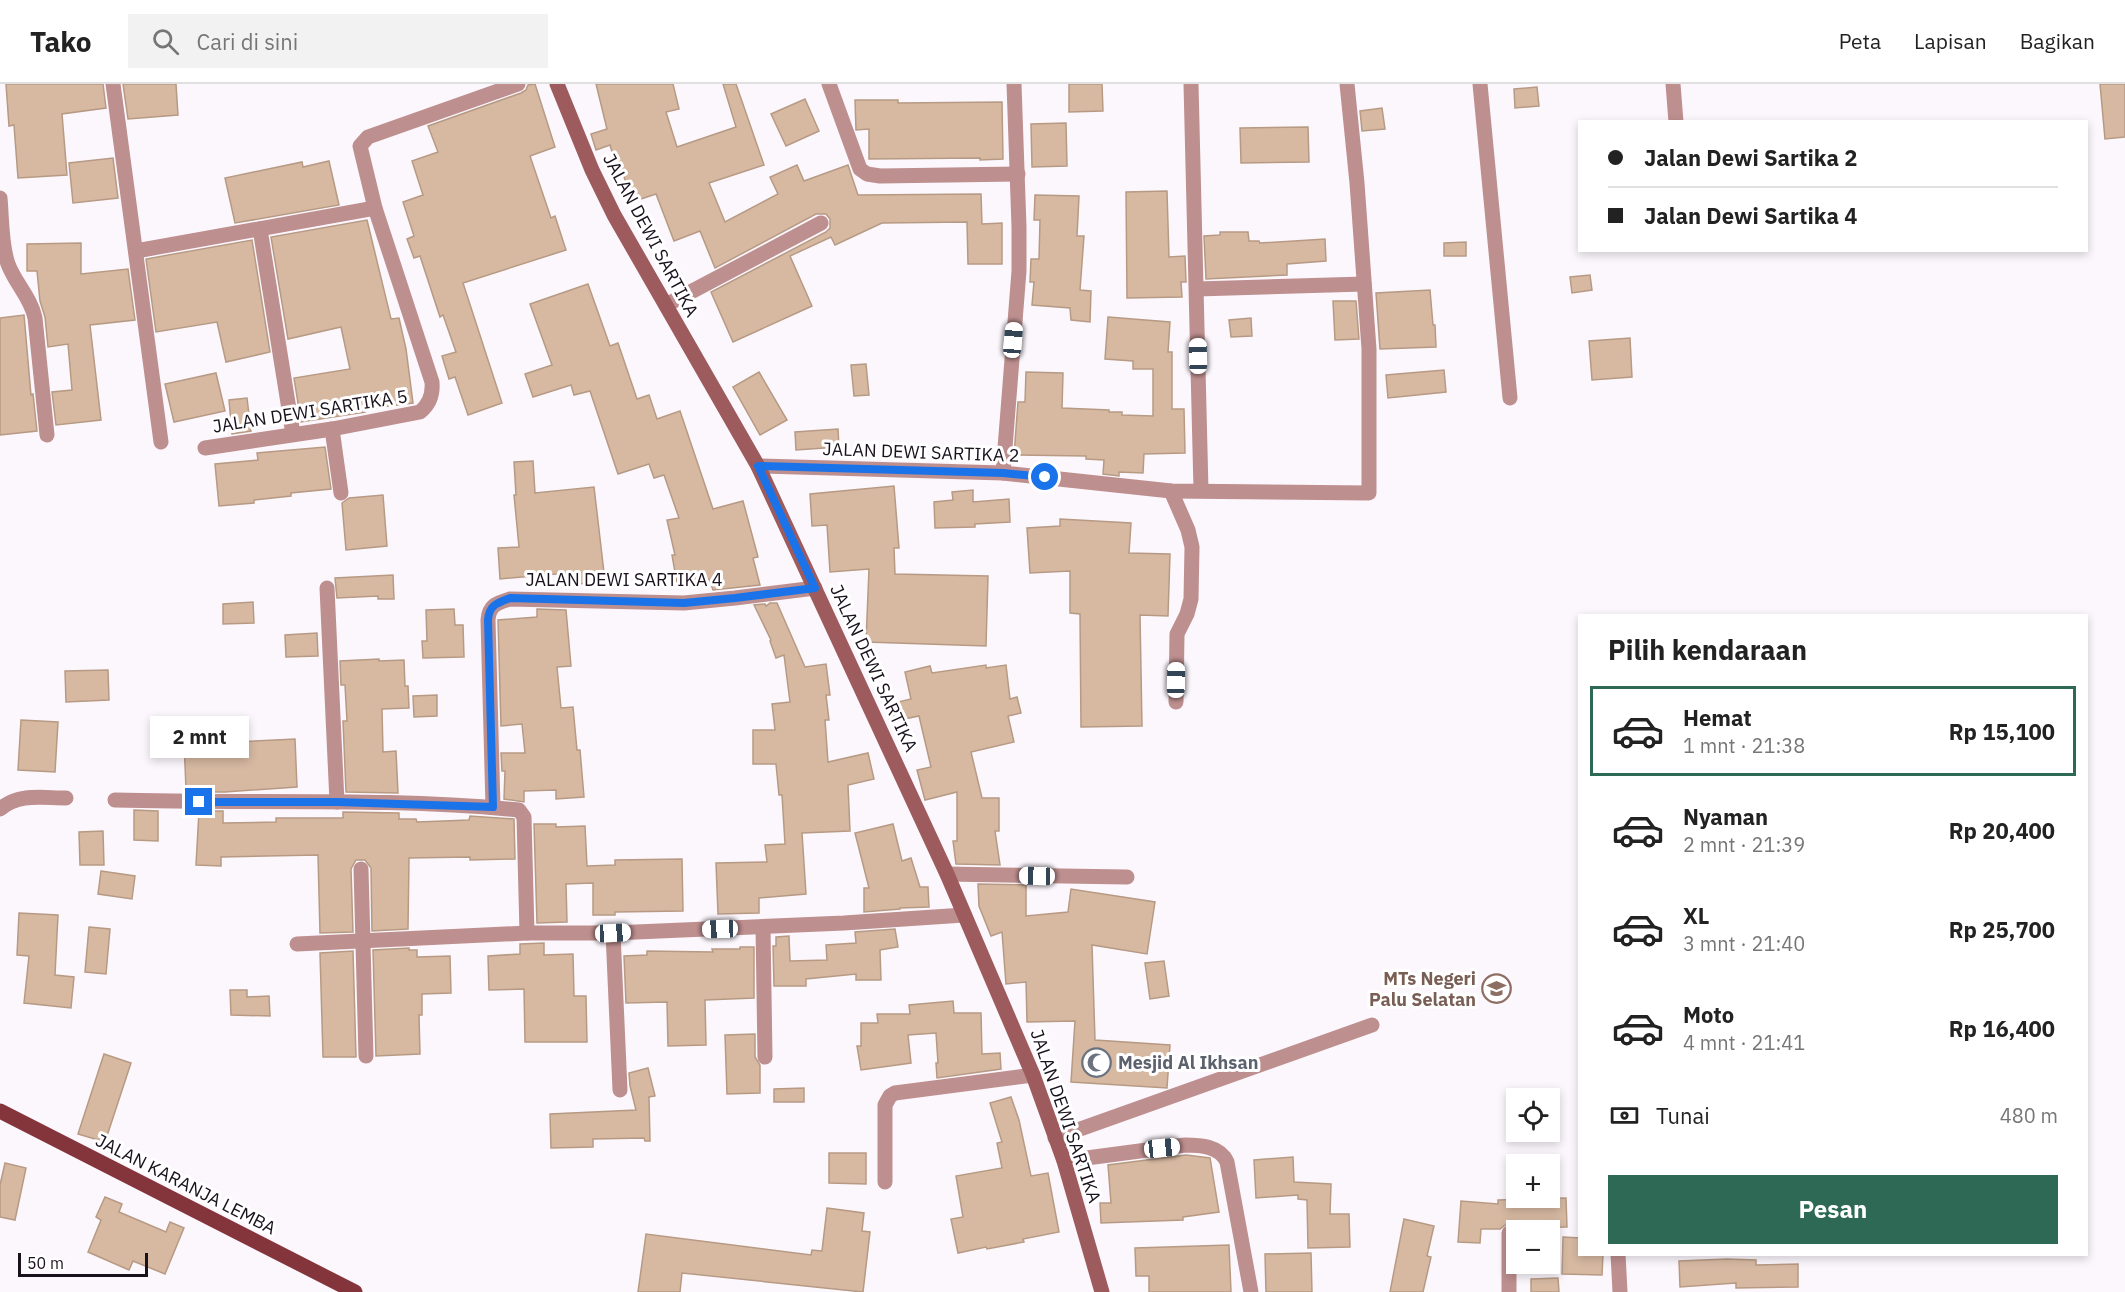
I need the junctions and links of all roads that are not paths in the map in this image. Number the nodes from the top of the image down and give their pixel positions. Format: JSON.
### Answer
{"nodes":[{"id":1,"x":113,"y":84,"type":"edge"},
{"id":2,"x":518,"y":84,"type":"edge"},
{"id":3,"x":556,"y":84,"type":"edge"},
{"id":4,"x":829,"y":84,"type":"edge"},
{"id":5,"x":1014,"y":84,"type":"edge"},
{"id":6,"x":1191,"y":84,"type":"edge"},
{"id":7,"x":1347,"y":84,"type":"edge"},
{"id":8,"x":1480,"y":84,"type":"edge"},
{"id":9,"x":1673,"y":84,"type":"edge"},
{"id":10,"x":1676,"y":120,"type":"edge"},
{"id":11,"x":1018,"y":174,"type":"junction"},
{"id":12,"x":0,"y":198,"type":"edge"},
{"id":13,"x":375,"y":208,"type":"junction"},
{"id":14,"x":821,"y":223,"type":"dead end"},
{"id":15,"x":260,"y":229,"type":"junction"},
{"id":16,"x":136,"y":251,"type":"junction"},
{"id":17,"x":1364,"y":284,"type":"junction"},
{"id":18,"x":1197,"y":289,"type":"junction"},
{"id":19,"x":666,"y":305,"type":"junction"},
{"id":20,"x":1510,"y":398,"type":"dead end"},
{"id":21,"x":333,"y":429,"type":"junction"},
{"id":22,"x":293,"y":434,"type":"junction"},
{"id":23,"x":47,"y":435,"type":"dead end"},
{"id":24,"x":161,"y":442,"type":"dead end"},
{"id":25,"x":205,"y":448,"type":"dead end"},
{"id":26,"x":758,"y":466,"type":"junction"},
{"id":27,"x":1003,"y":473,"type":"junction"},
{"id":28,"x":1201,"y":490,"type":"junction"},
{"id":29,"x":1171,"y":491,"type":"junction"},
{"id":30,"x":341,"y":493,"type":"dead end"},
{"id":31,"x":327,"y":588,"type":"dead end"},
{"id":32,"x":815,"y":588,"type":"junction"},
{"id":33,"x":1176,"y":702,"type":"dead end"},
{"id":34,"x":66,"y":798,"type":"dead end"},
{"id":35,"x":115,"y":800,"type":"dead end"},
{"id":36,"x":337,"y":802,"type":"junction"},
{"id":37,"x":493,"y":807,"type":"junction"},
{"id":38,"x":0,"y":809,"type":"edge"},
{"id":39,"x":361,"y":869,"type":"dead end"},
{"id":40,"x":947,"y":874,"type":"junction"},
{"id":41,"x":1127,"y":877,"type":"dead end"},
{"id":42,"x":964,"y":915,"type":"junction"},
{"id":43,"x":763,"y":927,"type":"junction"},
{"id":44,"x":527,"y":933,"type":"junction"},
{"id":45,"x":613,"y":933,"type":"junction"},
{"id":46,"x":362,"y":941,"type":"junction"},
{"id":47,"x":297,"y":944,"type":"dead end"},
{"id":48,"x":1372,"y":1025,"type":"dead end"},
{"id":49,"x":366,"y":1056,"type":"dead end"},
{"id":50,"x":765,"y":1057,"type":"dead end"},
{"id":51,"x":1033,"y":1075,"type":"junction"},
{"id":52,"x":620,"y":1090,"type":"dead end"},
{"id":53,"x":0,"y":1111,"type":"edge"},
{"id":54,"x":1055,"y":1138,"type":"junction"},
{"id":55,"x":1064,"y":1161,"type":"junction"},
{"id":56,"x":885,"y":1182,"type":"dead end"},
{"id":57,"x":1618,"y":1256,"type":"edge"},
{"id":58,"x":1509,"y":1274,"type":"edge"},
{"id":59,"x":355,"y":1292,"type":"edge"},
{"id":60,"x":1102,"y":1292,"type":"edge"},
{"id":61,"x":1251,"y":1292,"type":"edge"},
{"id":62,"x":1509,"y":1292,"type":"edge"},
{"id":63,"x":1620,"y":1292,"type":"edge"}],
"edges":[{"from":1,"to":16,"type":"street"},
{"from":2,"to":13,"type":"street","name":"JALAN DEWI SARTIKA 5"},
{"from":3,"to":19,"type":"main road","name":"JALAN DEWI SARTIKA"},
{"from":4,"to":11,"type":"street"},
{"from":5,"to":11,"type":"street"},
{"from":6,"to":18,"type":"street"},
{"from":7,"to":17,"type":"street"},
{"from":8,"to":20,"type":"street"},
{"from":9,"to":10,"type":"street"},
{"from":11,"to":27,"type":"street"},
{"from":12,"to":23,"type":"street"},
{"from":13,"to":15,"type":"street"},
{"from":13,"to":21,"type":"street","name":"JALAN DEWI SARTIKA 5"},
{"from":14,"to":19,"type":"street"},
{"from":15,"to":16,"type":"street"},
{"from":15,"to":22,"type":"street"},
{"from":16,"to":24,"type":"street"},
{"from":17,"to":18,"type":"street"},
{"from":17,"to":28,"type":"street","name":"JALAN DEWI SARTIKA 2"},
{"from":18,"to":28,"type":"street"},
{"from":19,"to":26,"type":"main road","name":"JALAN DEWI SARTIKA"},
{"from":21,"to":22,"type":"street","name":"JALAN DEWI SARTIKA 5"},
{"from":21,"to":30,"type":"street"},
{"from":22,"to":25,"type":"street","name":"JALAN DEWI SARTIKA 5"},
{"from":26,"to":27,"type":"street","name":"JALAN DEWI SARTIKA 2"},
{"from":26,"to":32,"type":"main road","name":"JALAN DEWI SARTIKA"},
{"from":27,"to":29,"type":"street","name":"JALAN DEWI SARTIKA 2"},
{"from":28,"to":29,"type":"street","name":"JALAN DEWI SARTIKA 2"},
{"from":29,"to":33,"type":"street"},
{"from":31,"to":36,"type":"street"},
{"from":32,"to":37,"type":"street","name":"JALAN DEWI SARTIKA 4"},
{"from":32,"to":40,"type":"main road","name":"JALAN DEWI SARTIKA"},
{"from":34,"to":38,"type":"street"},
{"from":35,"to":36,"type":"street"},
{"from":36,"to":37,"type":"street"},
{"from":37,"to":44,"type":"street"},
{"from":39,"to":46,"type":"street"},
{"from":40,"to":41,"type":"street"},
{"from":40,"to":42,"type":"main road","name":"JALAN DEWI SARTIKA"},
{"from":42,"to":43,"type":"street"},
{"from":42,"to":51,"type":"main road","name":"JALAN DEWI SARTIKA"},
{"from":43,"to":45,"type":"street"},
{"from":43,"to":50,"type":"street"},
{"from":44,"to":45,"type":"street"},
{"from":44,"to":46,"type":"street"},
{"from":45,"to":52,"type":"street"},
{"from":46,"to":47,"type":"street"},
{"from":46,"to":49,"type":"street"},
{"from":48,"to":54,"type":"street"},
{"from":51,"to":54,"type":"main road","name":"JALAN DEWI SARTIKA"},
{"from":51,"to":56,"type":"street"},
{"from":53,"to":59,"type":"main road","name":"JALAN KARANJA LEMBA"},
{"from":54,"to":55,"type":"main road","name":"JALAN DEWI SARTIKA"},
{"from":55,"to":60,"type":"main road","name":"JALAN DEWI SARTIKA"},
{"from":55,"to":61,"type":"street"},
{"from":57,"to":63,"type":"street"},
{"from":58,"to":62,"type":"street"}]}
